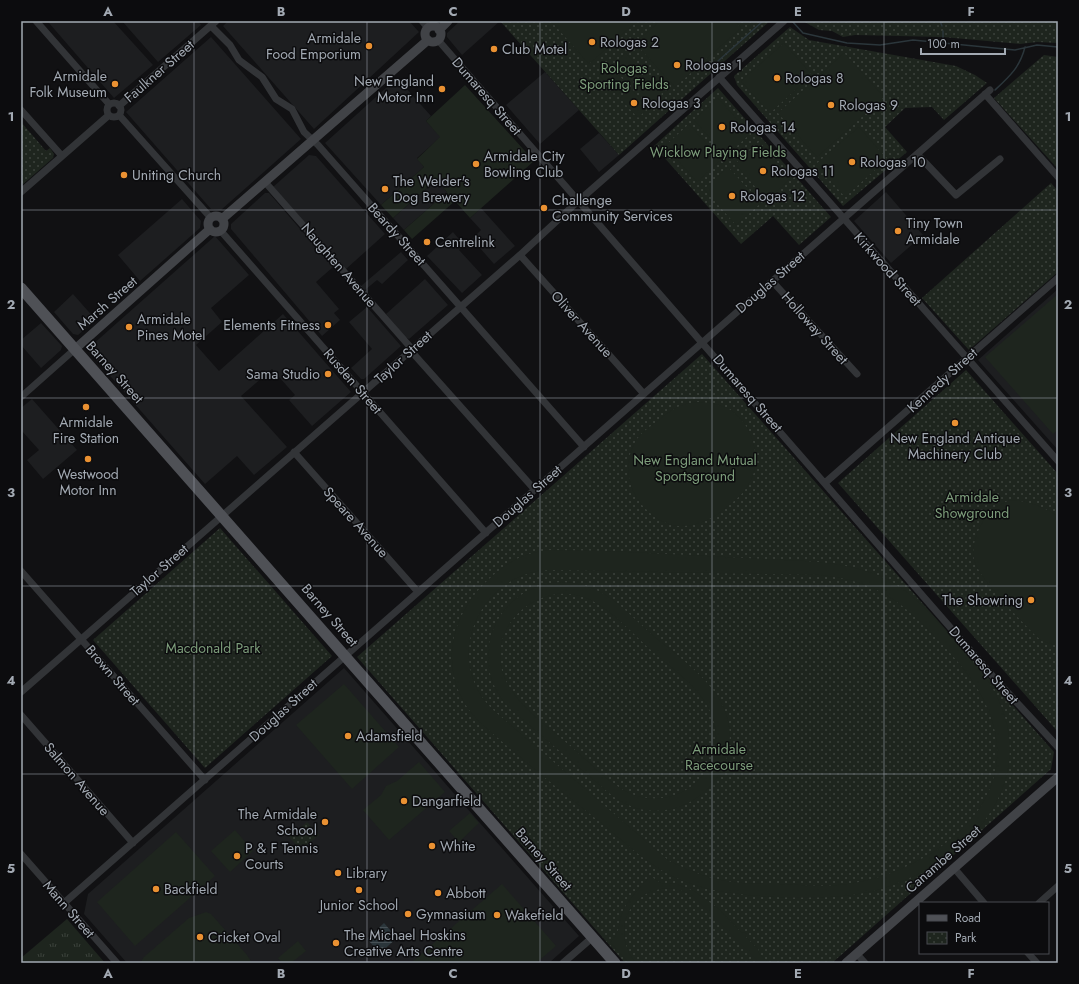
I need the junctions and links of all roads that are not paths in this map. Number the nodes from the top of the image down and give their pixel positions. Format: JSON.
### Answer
{"nodes":[{"id":1,"x":36,"y":21,"type":"edge"},
{"id":2,"x":448,"y":21,"type":"edge"},
{"id":3,"x":784,"y":21,"type":"edge"},
{"id":4,"x":214,"y":23,"type":"edge"},
{"id":5,"x":425,"y":25,"type":"edge"},
{"id":6,"x":439,"y":30,"type":"junction"},
{"id":7,"x":428,"y":40,"type":"junction"},
{"id":8,"x":438,"y":40,"type":"junction"},
{"id":9,"x":719,"y":77,"type":"junction"},
{"id":10,"x":109,"y":104,"type":"junction"},
{"id":11,"x":119,"y":106,"type":"junction"},
{"id":12,"x":21,"y":110,"type":"edge"},
{"id":13,"x":109,"y":115,"type":"junction"},
{"id":14,"x":119,"y":115,"type":"junction"},
{"id":15,"x":312,"y":141,"type":"junction"},
{"id":16,"x":917,"y":154,"type":"junction"},
{"id":17,"x":62,"y":156,"type":"junction"},
{"id":18,"x":1000,"y":159,"type":"dead end"},
{"id":19,"x":1058,"y":177,"type":"edge"},
{"id":20,"x":265,"y":182,"type":"junction"},
{"id":21,"x":21,"y":192,"type":"edge"},
{"id":22,"x":579,"y":201,"type":"junction"},
{"id":23,"x":211,"y":218,"type":"junction"},
{"id":24,"x":843,"y":218,"type":"junction"},
{"id":25,"x":222,"y":219,"type":"junction"},
{"id":26,"x":210,"y":229,"type":"junction"},
{"id":27,"x":220,"y":230,"type":"junction"},
{"id":28,"x":520,"y":255,"type":"junction"},
{"id":29,"x":1058,"y":278,"type":"edge"},
{"id":30,"x":772,"y":281,"type":"junction"},
{"id":31,"x":21,"y":288,"type":"edge"},
{"id":32,"x":460,"y":306,"type":"junction"},
{"id":33,"x":702,"y":341,"type":"junction"},
{"id":34,"x":75,"y":349,"type":"junction"},
{"id":35,"x":411,"y":350,"type":"junction"},
{"id":36,"x":967,"y":358,"type":"junction"},
{"id":37,"x":857,"y":374,"type":"dead end"},
{"id":38,"x":363,"y":393,"type":"junction"},
{"id":39,"x":644,"y":394,"type":"junction"},
{"id":40,"x":21,"y":397,"type":"edge"},
{"id":41,"x":584,"y":447,"type":"junction"},
{"id":42,"x":294,"y":452,"type":"junction"},
{"id":43,"x":1058,"y":461,"type":"edge"},
{"id":44,"x":826,"y":482,"type":"junction"},
{"id":45,"x":535,"y":490,"type":"junction"},
{"id":46,"x":222,"y":516,"type":"junction"},
{"id":47,"x":486,"y":533,"type":"junction"},
{"id":48,"x":21,"y":571,"type":"edge"},
{"id":49,"x":418,"y":592,"type":"junction"},
{"id":50,"x":81,"y":639,"type":"junction"},
{"id":51,"x":345,"y":656,"type":"junction"},
{"id":52,"x":21,"y":692,"type":"edge"},
{"id":53,"x":21,"y":715,"type":"edge"},
{"id":54,"x":1058,"y":748,"type":"edge"},
{"id":55,"x":1057,"y":779,"type":"edge"},
{"id":56,"x":204,"y":780,"type":"junction"},
{"id":57,"x":133,"y":843,"type":"junction"},
{"id":58,"x":21,"y":854,"type":"edge"},
{"id":59,"x":954,"y":868,"type":"junction"},
{"id":60,"x":1058,"y":886,"type":"edge"},
{"id":61,"x":983,"y":902,"type":"edge"},
{"id":62,"x":1040,"y":902,"type":"edge"},
{"id":63,"x":64,"y":903,"type":"junction"},
{"id":64,"x":593,"y":937,"type":"junction"},
{"id":65,"x":857,"y":954,"type":"junction"},
{"id":66,"x":1029,"y":954,"type":"edge"},
{"id":67,"x":117,"y":963,"type":"edge"},
{"id":68,"x":563,"y":963,"type":"edge"},
{"id":69,"x":615,"y":963,"type":"edge"},
{"id":70,"x":846,"y":963,"type":"edge"},
{"id":71,"x":865,"y":963,"type":"edge"},
{"id":72,"x":1037,"y":963,"type":"edge"}],
"edges":[{"from":1,"to":10,"type":"street"},
{"from":2,"to":6,"type":"main road"},
{"from":3,"to":9,"type":"street","name":"Taylor Street"},
{"from":4,"to":11,"type":"street","name":"Faulkner Street"},
{"from":4,"to":15,"type":"street","name":"Beardy Street"},
{"from":5,"to":6,"type":"main road"},
{"from":5,"to":7,"type":"main road"},
{"from":6,"to":8,"type":"main road"},
{"from":7,"to":8,"type":"main road"},
{"from":7,"to":15,"type":"main road"},
{"from":8,"to":22,"type":"street","name":"Dumaresq Street"},
{"from":9,"to":22,"type":"street","name":"Taylor Street"},
{"from":9,"to":24,"type":"street","name":"Kirkwood Street"},
{"from":10,"to":11,"type":"street"},
{"from":10,"to":13,"type":"street"},
{"from":11,"to":14,"type":"street"},
{"from":12,"to":17,"type":"street"},
{"from":13,"to":14,"type":"street"},
{"from":13,"to":17,"type":"street"},
{"from":14,"to":23,"type":"street"},
{"from":15,"to":20,"type":"main road"},
{"from":15,"to":32,"type":"street","name":"Beardy Street"},
{"from":16,"to":18,"type":"street"},
{"from":16,"to":19,"type":"street","name":"Douglas Street"},
{"from":16,"to":24,"type":"street","name":"Douglas Street"},
{"from":17,"to":21,"type":"street"},
{"from":20,"to":25,"type":"main road"},
{"from":20,"to":35,"type":"street","name":"Naughten Avenue"},
{"from":22,"to":28,"type":"street","name":"Taylor Street"},
{"from":22,"to":33,"type":"street","name":"Dumaresq Street"},
{"from":23,"to":25,"type":"main road"},
{"from":23,"to":26,"type":"main road"},
{"from":24,"to":30,"type":"street","name":"Douglas Street"},
{"from":24,"to":36,"type":"street","name":"Kirkwood Street"},
{"from":25,"to":27,"type":"main road"},
{"from":26,"to":27,"type":"main road"},
{"from":26,"to":34,"type":"main road","name":"Marsh Street"},
{"from":27,"to":38,"type":"street","name":"Rusden Street"},
{"from":28,"to":32,"type":"street","name":"Taylor Street"},
{"from":28,"to":39,"type":"street","name":"Oliver Avenue"},
{"from":29,"to":36,"type":"street","name":"Kennedy Street"},
{"from":30,"to":33,"type":"street","name":"Douglas Street"},
{"from":30,"to":37,"type":"street","name":"Holloway Street"},
{"from":31,"to":34,"type":"main road","name":"Barney Street"},
{"from":32,"to":35,"type":"street","name":"Taylor Street"},
{"from":32,"to":41,"type":"street","name":"Beardy Street"},
{"from":33,"to":39,"type":"street","name":"Douglas Street"},
{"from":33,"to":44,"type":"street","name":"Dumaresq Street"},
{"from":34,"to":40,"type":"street","name":"Marsh Street"},
{"from":34,"to":46,"type":"main road","name":"Barney Street"},
{"from":35,"to":38,"type":"street","name":"Taylor Street"},
{"from":35,"to":45,"type":"street","name":"Naughten Avenue"},
{"from":36,"to":43,"type":"street","name":"Kirkwood Street"},
{"from":36,"to":44,"type":"street","name":"Kennedy Street"},
{"from":38,"to":42,"type":"street","name":"Taylor Street"},
{"from":38,"to":47,"type":"street","name":"Rusden Street"},
{"from":39,"to":41,"type":"street","name":"Douglas Street"},
{"from":41,"to":45,"type":"street","name":"Douglas Street"},
{"from":42,"to":46,"type":"street","name":"Taylor Street"},
{"from":42,"to":49,"type":"street","name":"Speare Avenue"},
{"from":44,"to":54,"type":"street","name":"Dumaresq Street"},
{"from":45,"to":47,"type":"street","name":"Douglas Street"},
{"from":46,"to":50,"type":"street","name":"Taylor Street"},
{"from":46,"to":51,"type":"main road","name":"Barney Street"},
{"from":47,"to":49,"type":"street","name":"Douglas Street"},
{"from":48,"to":50,"type":"street","name":"Brown Street"},
{"from":49,"to":51,"type":"street","name":"Douglas Street"},
{"from":50,"to":52,"type":"street","name":"Taylor Street"},
{"from":50,"to":56,"type":"street","name":"Brown Street"},
{"from":51,"to":56,"type":"street","name":"Douglas Street"},
{"from":51,"to":64,"type":"main road","name":"Barney Street"},
{"from":53,"to":57,"type":"street","name":"Salmon Avenue"},
{"from":55,"to":59,"type":"main road","name":"Canambe Street"},
{"from":56,"to":57,"type":"street","name":"Douglas Street"},
{"from":57,"to":63,"type":"street","name":"Douglas Street"},
{"from":58,"to":63,"type":"street","name":"Mann Street"},
{"from":59,"to":61,"type":"street"},
{"from":59,"to":65,"type":"main road","name":"Canambe Street"},
{"from":60,"to":62,"type":"street"},
{"from":63,"to":67,"type":"street","name":"Mann Street"},
{"from":64,"to":68,"type":"street"},
{"from":64,"to":69,"type":"main road","name":"Barney Street"},
{"from":65,"to":70,"type":"main road","name":"Canambe Street"},
{"from":65,"to":71,"type":"street"},
{"from":66,"to":72,"type":"street"}]}
